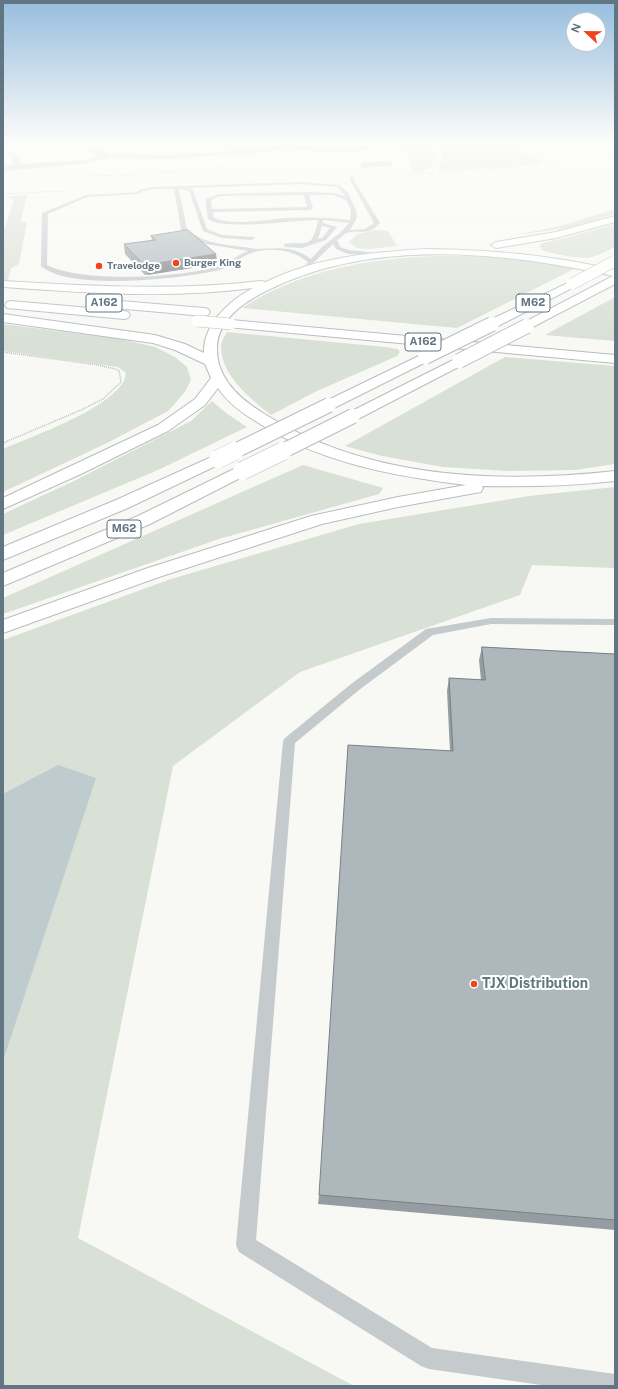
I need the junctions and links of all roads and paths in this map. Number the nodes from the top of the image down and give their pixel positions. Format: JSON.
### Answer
{"nodes":[{"id":1,"x":56,"y":209,"type":"edge"},
{"id":2,"x":179,"y":209,"type":"edge"},
{"id":3,"x":198,"y":209,"type":"edge"},
{"id":4,"x":269,"y":209,"type":"edge"},
{"id":5,"x":353,"y":209,"type":"edge"},
{"id":6,"x":369,"y":209,"type":"edge"},
{"id":7,"x":210,"y":210,"type":"joint"},
{"id":8,"x":615,"y":219,"type":"edge"},
{"id":9,"x":320,"y":221,"type":"junction"},
{"id":10,"x":352,"y":222,"type":"junction"},
{"id":11,"x":344,"y":232,"type":"junction"},
{"id":12,"x":252,"y":238,"type":"dead end"},
{"id":13,"x":335,"y":241,"type":"junction"},
{"id":14,"x":275,"y":243,"type":"dead end"},
{"id":15,"x":312,"y":243,"type":"junction"},
{"id":16,"x":258,"y":251,"type":"junction"},
{"id":17,"x":434,"y":252,"type":"junction"},
{"id":18,"x":380,"y":256,"type":"junction"},
{"id":19,"x":224,"y":260,"type":"dead end"},
{"id":20,"x":233,"y":261,"type":"junction"},
{"id":21,"x":615,"y":261,"type":"edge"},
{"id":22,"x":307,"y":267,"type":"junction"},
{"id":23,"x":615,"y":273,"type":"edge"},
{"id":24,"x":615,"y":279,"type":"edge"},
{"id":25,"x":274,"y":282,"type":"junction"},
{"id":26,"x":3,"y":284,"type":"edge"},
{"id":27,"x":3,"y":295,"type":"edge"},
{"id":28,"x":3,"y":304,"type":"edge"},
{"id":29,"x":200,"y":317,"type":"junction"},
{"id":30,"x":3,"y":318,"type":"edge"},
{"id":31,"x":234,"y":320,"type":"junction"},
{"id":32,"x":615,"y":348,"type":"edge"},
{"id":33,"x":3,"y":352,"type":"edge"},
{"id":34,"x":615,"y":359,"type":"edge"},
{"id":35,"x":211,"y":362,"type":"junction"},
{"id":36,"x":218,"y":379,"type":"junction"},
{"id":37,"x":3,"y":443,"type":"edge"},
{"id":38,"x":615,"y":476,"type":"edge"},
{"id":39,"x":514,"y":482,"type":"junction"},
{"id":40,"x":3,"y":504,"type":"edge"},
{"id":41,"x":3,"y":554,"type":"edge"},
{"id":42,"x":3,"y":580,"type":"edge"},
{"id":43,"x":615,"y":622,"type":"edge"},
{"id":44,"x":3,"y":627,"type":"edge"},
{"id":45,"x":615,"y":1385,"type":"edge"}],
"edges":[{"from":1,"to":20,"type":"lane"},
{"from":2,"to":16,"type":"lane"},
{"from":3,"to":12,"type":"lane"},
{"from":4,"to":7,"type":"lane"},
{"from":5,"to":10,"type":"lane"},
{"from":6,"to":11,"type":"lane"},
{"from":7,"to":9,"type":"lane"},
{"from":8,"to":17,"type":"highway"},
{"from":9,"to":10,"type":"lane"},
{"from":9,"to":15,"type":"lane"},
{"from":9,"to":15,"type":"lane"},
{"from":10,"to":11,"type":"lane"},
{"from":11,"to":13,"type":"lane"},
{"from":13,"to":18,"type":"lane"},
{"from":13,"to":22,"type":"lane"},
{"from":14,"to":15,"type":"lane"},
{"from":16,"to":20,"type":"lane"},
{"from":16,"to":22,"type":"lane"},
{"from":17,"to":18,"type":"highway"},
{"from":17,"to":23,"type":"highway"},
{"from":18,"to":22,"type":"highway"},
{"from":19,"to":20,"type":"lane"},
{"from":21,"to":41,"type":"highway","number":"M62","bridge":true},
{"from":22,"to":25,"type":"highway"},
{"from":24,"to":42,"type":"highway","number":"M62","bridge":true},
{"from":25,"to":26,"type":"highway"},
{"from":25,"to":35,"type":"highway"},
{"from":27,"to":29,"type":"highway","number":"A162"},
{"from":28,"to":29,"type":"highway","number":"A162"},
{"from":29,"to":31,"type":"highway","number":"A162","bridge":true},
{"from":30,"to":35,"type":"highway"},
{"from":31,"to":32,"type":"highway","number":"A162"},
{"from":31,"to":34,"type":"highway","number":"A162"},
{"from":33,"to":37,"type":"path"},
{"from":35,"to":36,"type":"highway"},
{"from":36,"to":39,"type":"highway"},
{"from":36,"to":40,"type":"highway"},
{"from":38,"to":39,"type":"highway"},
{"from":39,"to":44,"type":"highway"},
{"from":43,"to":45,"type":"lane"}]}
